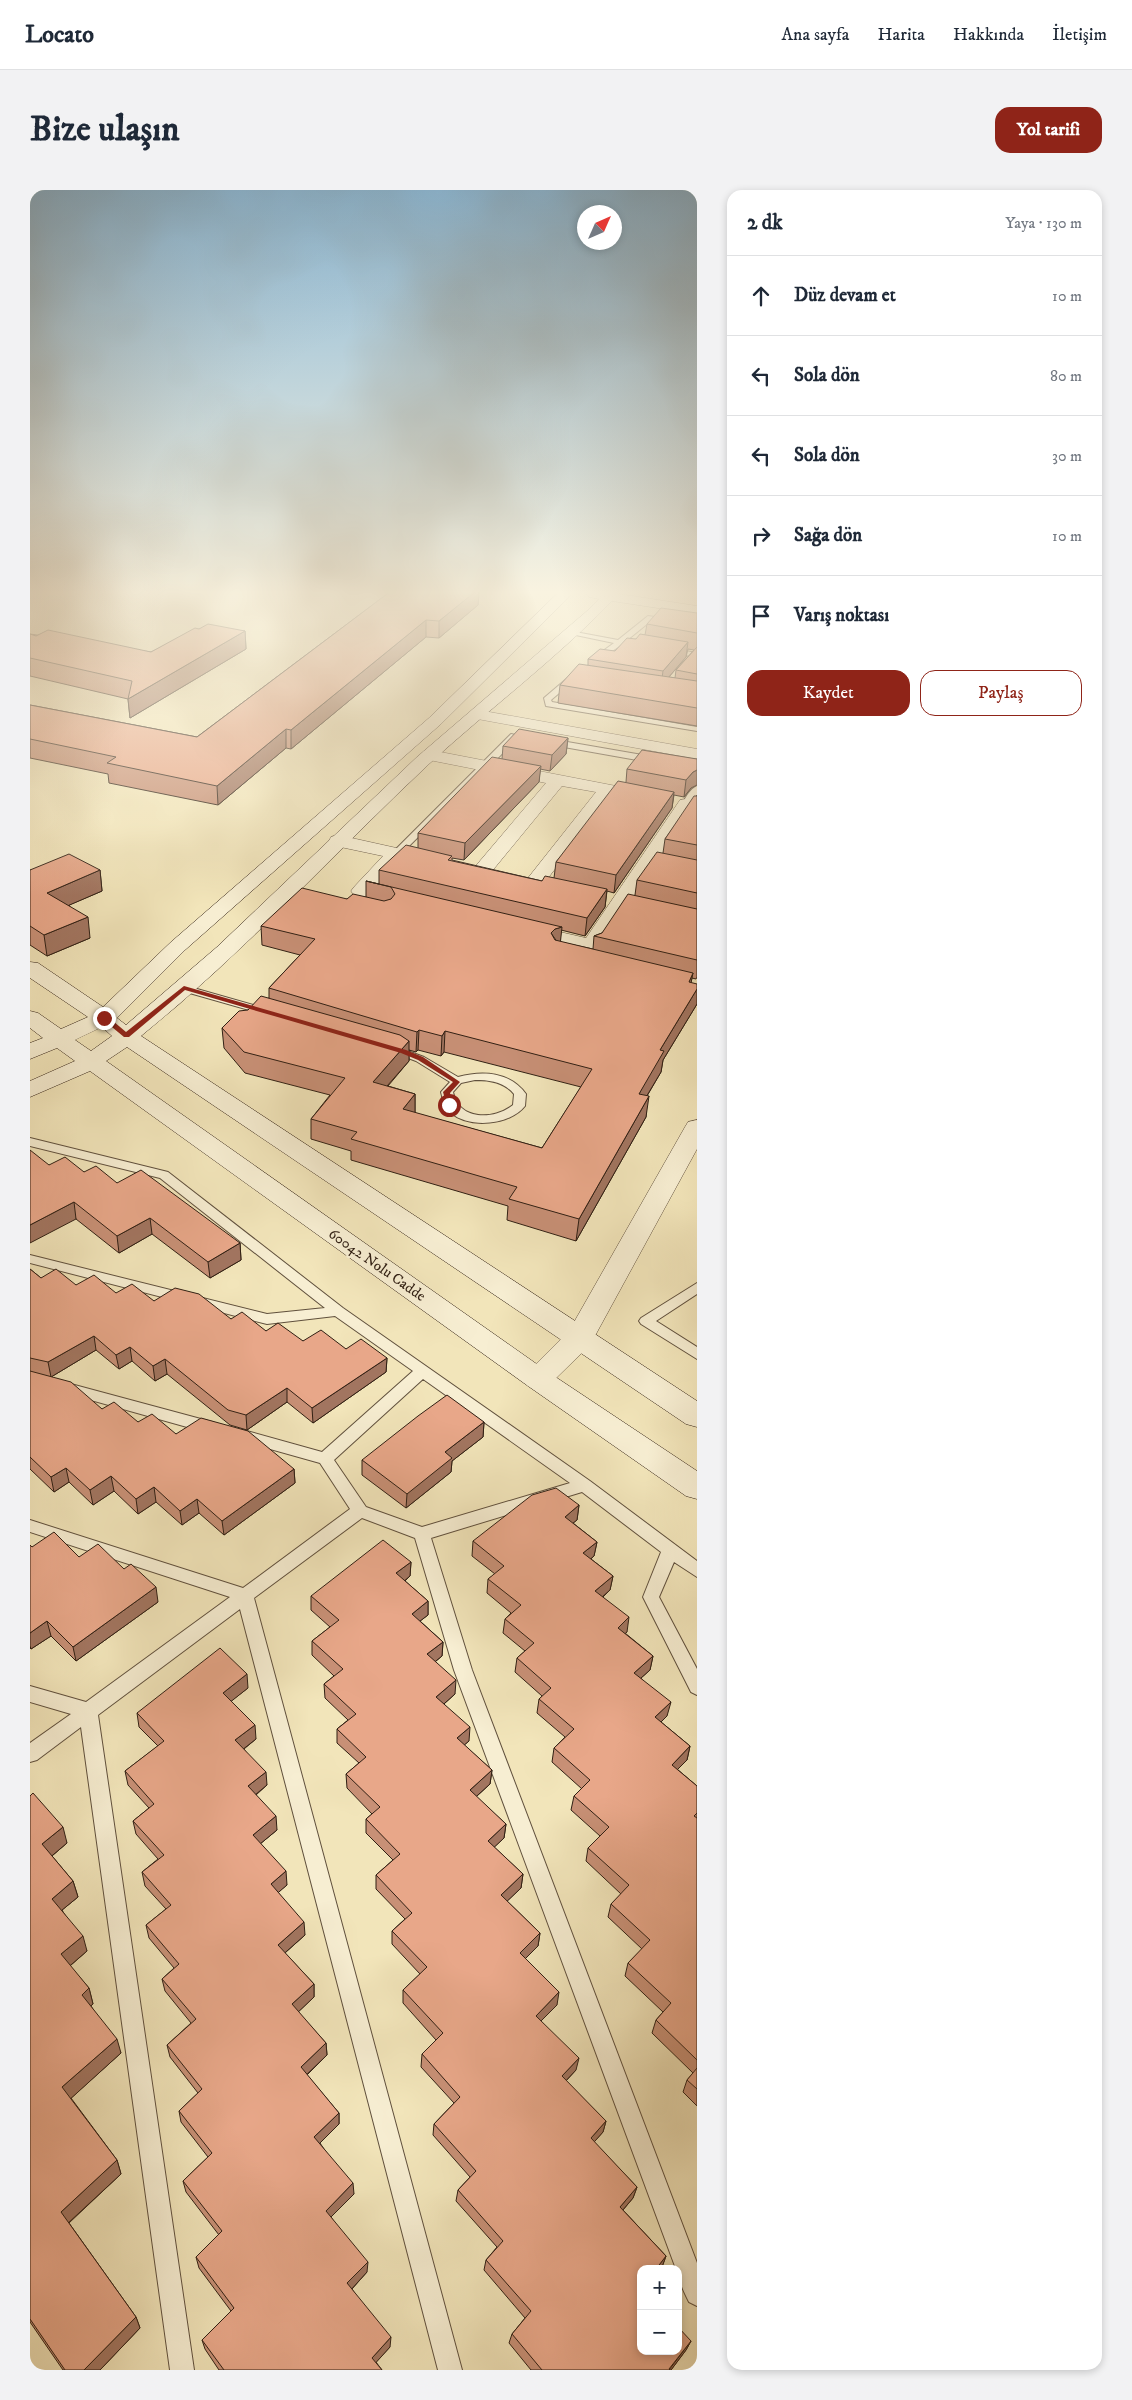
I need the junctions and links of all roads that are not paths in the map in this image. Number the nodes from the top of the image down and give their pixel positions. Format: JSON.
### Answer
{"nodes":[{"id":1,"x":464,"y":693,"type":"edge"},
{"id":2,"x":503,"y":693,"type":"edge"},
{"id":3,"x":557,"y":693,"type":"edge"},
{"id":4,"x":478,"y":715,"type":"junction"},
{"id":5,"x":697,"y":730,"type":"edge"},
{"id":6,"x":523,"y":738,"type":"edge"},
{"id":7,"x":543,"y":741,"type":"edge"},
{"id":8,"x":697,"y":754,"type":"edge"},
{"id":9,"x":430,"y":755,"type":"junction"},
{"id":10,"x":668,"y":763,"type":"edge"},
{"id":11,"x":483,"y":765,"type":"junction"},
{"id":12,"x":558,"y":780,"type":"junction"},
{"id":13,"x":608,"y":789,"type":"junction"},
{"id":14,"x":693,"y":800,"type":"edge"},
{"id":15,"x":338,"y":840,"type":"junction"},
{"id":16,"x":397,"y":853,"type":"junction"},
{"id":17,"x":648,"y":860,"type":"junction"},
{"id":18,"x":434,"y":862,"type":"edge"},
{"id":19,"x":668,"y":864,"type":"edge"},
{"id":20,"x":499,"y":876,"type":"junction"},
{"id":21,"x":553,"y":887,"type":"edge"},
{"id":22,"x":348,"y":904,"type":"edge"},
{"id":23,"x":426,"y":907,"type":"edge"},
{"id":24,"x":406,"y":918,"type":"edge"},
{"id":25,"x":600,"y":964,"type":"edge"},
{"id":26,"x":30,"y":968,"type":"edge"},
{"id":27,"x":184,"y":988,"type":"junction"},
{"id":28,"x":279,"y":1016,"type":"edge"},
{"id":29,"x":30,"y":1018,"type":"edge"},
{"id":30,"x":104,"y":1018,"type":"junction"},
{"id":31,"x":126,"y":1036,"type":"junction"},
{"id":32,"x":60,"y":1038,"type":"junction"},
{"id":33,"x":375,"y":1043,"type":"edge"},
{"id":34,"x":30,"y":1052,"type":"edge"},
{"id":35,"x":92,"y":1061,"type":"junction"},
{"id":36,"x":457,"y":1082,"type":"junction"},
{"id":37,"x":30,"y":1090,"type":"edge"},
{"id":38,"x":697,"y":1127,"type":"edge"},
{"id":39,"x":30,"y":1142,"type":"edge"},
{"id":40,"x":30,"y":1259,"type":"edge"},
{"id":41,"x":697,"y":1288,"type":"edge"},
{"id":42,"x":338,"y":1311,"type":"junction"},
{"id":43,"x":580,"y":1338,"type":"junction"},
{"id":44,"x":697,"y":1354,"type":"edge"},
{"id":45,"x":421,"y":1372,"type":"junction"},
{"id":46,"x":30,"y":1378,"type":"edge"},
{"id":47,"x":538,"y":1379,"type":"junction"},
{"id":48,"x":697,"y":1416,"type":"edge"},
{"id":49,"x":325,"y":1459,"type":"junction"},
{"id":50,"x":584,"y":1485,"type":"junction"},
{"id":51,"x":697,"y":1487,"type":"edge"},
{"id":52,"x":360,"y":1511,"type":"junction"},
{"id":53,"x":30,"y":1526,"type":"edge"},
{"id":54,"x":422,"y":1534,"type":"junction"},
{"id":55,"x":670,"y":1550,"type":"junction"},
{"id":56,"x":697,"y":1570,"type":"edge"},
{"id":57,"x":245,"y":1595,"type":"junction"},
{"id":58,"x":697,"y":1687,"type":"edge"},
{"id":59,"x":30,"y":1694,"type":"edge"},
{"id":60,"x":88,"y":1711,"type":"junction"},
{"id":61,"x":30,"y":1754,"type":"edge"},
{"id":62,"x":697,"y":2294,"type":"edge"},
{"id":63,"x":182,"y":2370,"type":"edge"},
{"id":64,"x":450,"y":2370,"type":"edge"}],
"edges":[{"from":1,"to":30,"type":"street"},
{"from":2,"to":4,"type":"street"},
{"from":3,"to":5,"type":"lane"},
{"from":4,"to":8,"type":"street"},
{"from":4,"to":9,"type":"street"},
{"from":6,"to":11,"type":"lane"},
{"from":7,"to":10,"type":"lane"},
{"from":9,"to":11,"type":"street"},
{"from":9,"to":15,"type":"street"},
{"from":11,"to":12,"type":"street"},
{"from":11,"to":16,"type":"lane"},
{"from":12,"to":13,"type":"street"},
{"from":12,"to":20,"type":"street"},
{"from":13,"to":14,"type":"street"},
{"from":13,"to":20,"type":"street"},
{"from":14,"to":17,"type":"street"},
{"from":15,"to":16,"type":"street"},
{"from":15,"to":27,"type":"street"},
{"from":16,"to":18,"type":"street"},
{"from":16,"to":23,"type":"street"},
{"from":17,"to":19,"type":"street"},
{"from":17,"to":25,"type":"street"},
{"from":20,"to":21,"type":"street"},
{"from":22,"to":24,"type":"street"},
{"from":26,"to":30,"type":"street"},
{"from":27,"to":28,"type":"lane"},
{"from":27,"to":31,"type":"street"},
{"from":29,"to":32,"type":"street","name":"60042 Nolu Cadde"},
{"from":30,"to":31,"type":"street"},
{"from":30,"to":32,"type":"street"},
{"from":31,"to":35,"type":"street"},
{"from":31,"to":43,"type":"street"},
{"from":32,"to":34,"type":"street"},
{"from":32,"to":35,"type":"street","name":"60042 Nolu Cadde"},
{"from":33,"to":36,"type":"lane"},
{"from":35,"to":37,"type":"street"},
{"from":35,"to":47,"type":"street","name":"60042 Nolu Cadde"},
{"from":36,"to":36,"type":"lane"},
{"from":38,"to":43,"type":"street"},
{"from":39,"to":42,"type":"lane"},
{"from":40,"to":42,"type":"lane"},
{"from":41,"to":44,"type":"lane"},
{"from":42,"to":45,"type":"lane"},
{"from":43,"to":47,"type":"street"},
{"from":43,"to":48,"type":"street"},
{"from":45,"to":49,"type":"lane"},
{"from":45,"to":50,"type":"lane"},
{"from":46,"to":49,"type":"lane"},
{"from":47,"to":51,"type":"street","name":"60042 Nolu Cadde"},
{"from":49,"to":52,"type":"lane"},
{"from":50,"to":54,"type":"lane"},
{"from":50,"to":55,"type":"lane"},
{"from":52,"to":54,"type":"lane"},
{"from":52,"to":57,"type":"lane"},
{"from":53,"to":57,"type":"lane"},
{"from":54,"to":62,"type":"lane"},
{"from":55,"to":56,"type":"lane"},
{"from":55,"to":58,"type":"lane"},
{"from":57,"to":60,"type":"lane"},
{"from":57,"to":64,"type":"lane"},
{"from":59,"to":60,"type":"lane"},
{"from":60,"to":61,"type":"lane"},
{"from":60,"to":63,"type":"lane"}]}
